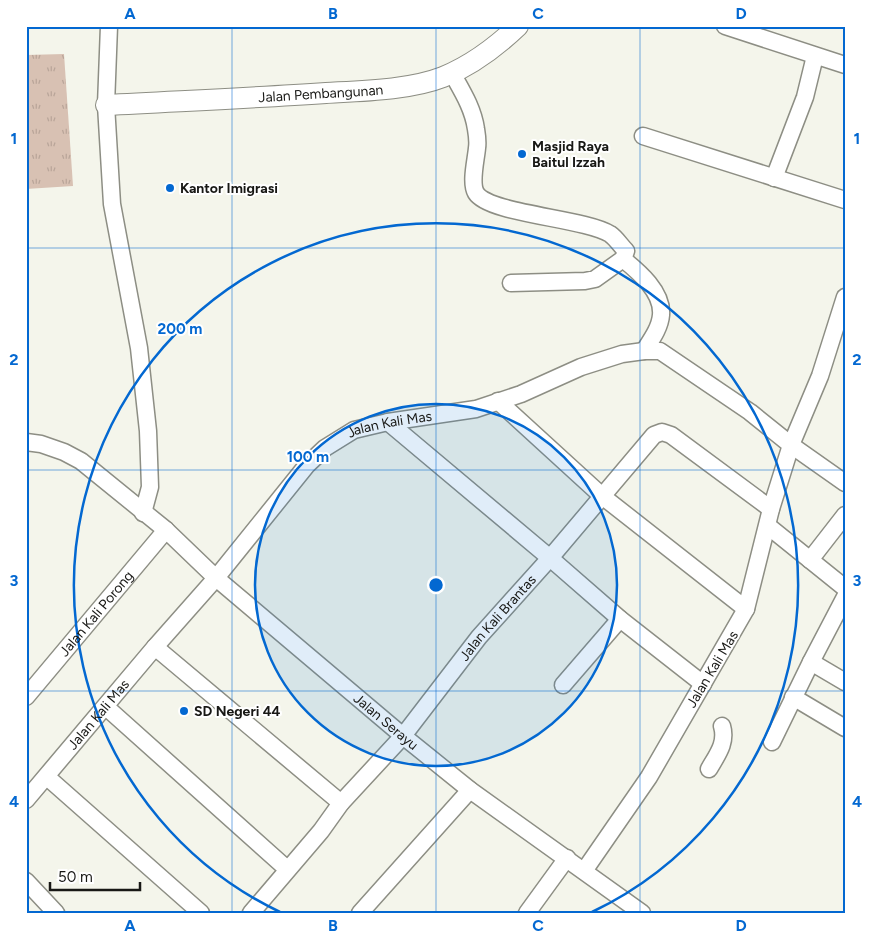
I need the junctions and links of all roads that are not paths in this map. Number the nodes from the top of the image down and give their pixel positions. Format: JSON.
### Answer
{"nodes":[{"id":1,"x":110,"y":26,"type":"edge"},
{"id":2,"x":518,"y":26,"type":"edge"},
{"id":3,"x":725,"y":26,"type":"edge"},
{"id":4,"x":815,"y":56,"type":"junction"},
{"id":5,"x":845,"y":65,"type":"edge"},
{"id":6,"x":452,"y":73,"type":"junction"},
{"id":7,"x":106,"y":105,"type":"junction"},
{"id":8,"x":643,"y":136,"type":"dead end"},
{"id":9,"x":774,"y":178,"type":"junction"},
{"id":10,"x":845,"y":200,"type":"edge"},
{"id":11,"x":623,"y":259,"type":"junction"},
{"id":12,"x":511,"y":283,"type":"dead end"},
{"id":13,"x":845,"y":297,"type":"edge"},
{"id":14,"x":644,"y":351,"type":"junction"},
{"id":15,"x":498,"y":401,"type":"junction"},
{"id":16,"x":388,"y":422,"type":"junction"},
{"id":17,"x":26,"y":442,"type":"edge"},
{"id":18,"x":791,"y":445,"type":"junction"},
{"id":19,"x":845,"y":483,"type":"edge"},
{"id":20,"x":602,"y":496,"type":"junction"},
{"id":21,"x":771,"y":509,"type":"junction"},
{"id":22,"x":143,"y":513,"type":"junction"},
{"id":23,"x":845,"y":515,"type":"edge"},
{"id":24,"x":768,"y":526,"type":"junction"},
{"id":25,"x":166,"y":530,"type":"junction"},
{"id":26,"x":550,"y":558,"type":"junction"},
{"id":27,"x":810,"y":560,"type":"junction"},
{"id":28,"x":216,"y":578,"type":"junction"},
{"id":29,"x":845,"y":588,"type":"edge"},
{"id":30,"x":845,"y":597,"type":"edge"},
{"id":31,"x":746,"y":609,"type":"junction"},
{"id":32,"x":620,"y":619,"type":"junction"},
{"id":33,"x":155,"y":648,"type":"junction"},
{"id":34,"x":811,"y":662,"type":"junction"},
{"id":35,"x":845,"y":682,"type":"edge"},
{"id":36,"x":703,"y":684,"type":"junction"},
{"id":37,"x":563,"y":686,"type":"dead end"},
{"id":38,"x":26,"y":697,"type":"edge"},
{"id":39,"x":793,"y":697,"type":"junction"},
{"id":40,"x":106,"y":707,"type":"junction"},
{"id":41,"x":722,"y":726,"type":"dead end"},
{"id":42,"x":845,"y":728,"type":"edge"},
{"id":43,"x":403,"y":736,"type":"junction"},
{"id":44,"x":772,"y":742,"type":"dead end"},
{"id":45,"x":708,"y":769,"type":"dead end"},
{"id":46,"x":47,"y":777,"type":"junction"},
{"id":47,"x":470,"y":790,"type":"junction"},
{"id":48,"x":26,"y":800,"type":"edge"},
{"id":49,"x":341,"y":803,"type":"junction"},
{"id":50,"x":567,"y":858,"type":"junction"},
{"id":51,"x":287,"y":869,"type":"junction"},
{"id":52,"x":584,"y":871,"type":"junction"},
{"id":53,"x":26,"y":881,"type":"edge"},
{"id":54,"x":56,"y":913,"type":"edge"},
{"id":55,"x":202,"y":913,"type":"edge"},
{"id":56,"x":251,"y":913,"type":"edge"},
{"id":57,"x":360,"y":913,"type":"edge"},
{"id":58,"x":527,"y":913,"type":"edge"},
{"id":59,"x":642,"y":913,"type":"edge"}],
"edges":[{"from":1,"to":7,"type":"street"},
{"from":2,"to":6,"type":"main road","name":"Jalan Pembangunan"},
{"from":3,"to":4,"type":"street"},
{"from":4,"to":5,"type":"street"},
{"from":4,"to":9,"type":"street"},
{"from":6,"to":7,"type":"main road","name":"Jalan Pembangunan"},
{"from":6,"to":11,"type":"street"},
{"from":7,"to":22,"type":"street"},
{"from":8,"to":9,"type":"street"},
{"from":9,"to":10,"type":"street"},
{"from":11,"to":12,"type":"street"},
{"from":11,"to":14,"type":"street"},
{"from":13,"to":18,"type":"street","name":"Jalan Kali Mas"},
{"from":14,"to":15,"type":"street","name":"Jalan Kali Mas"},
{"from":14,"to":18,"type":"street","name":"Jalan Kali Mas"},
{"from":15,"to":16,"type":"street","name":"Jalan Kali Mas"},
{"from":15,"to":20,"type":"street"},
{"from":16,"to":26,"type":"street"},
{"from":16,"to":28,"type":"street","name":"Jalan Kali Mas"},
{"from":17,"to":22,"type":"street","name":"Jalan Serayu"},
{"from":18,"to":19,"type":"street"},
{"from":18,"to":21,"type":"street","name":"Jalan Kali Mas"},
{"from":20,"to":21,"type":"street","name":"Jalan Kali Brantas"},
{"from":20,"to":26,"type":"street","name":"Jalan Kali Brantas"},
{"from":20,"to":31,"type":"street"},
{"from":21,"to":24,"type":"street","name":"Jalan Kali Mas"},
{"from":22,"to":25,"type":"street","name":"Jalan Serayu"},
{"from":23,"to":27,"type":"street"},
{"from":24,"to":27,"type":"street"},
{"from":24,"to":31,"type":"street","name":"Jalan Kali Mas"},
{"from":25,"to":28,"type":"street","name":"Jalan Serayu"},
{"from":25,"to":38,"type":"street","name":"Jalan Kali Porong"},
{"from":26,"to":32,"type":"street"},
{"from":26,"to":43,"type":"street","name":"Jalan Kali Brantas"},
{"from":27,"to":29,"type":"street"},
{"from":28,"to":33,"type":"street","name":"Jalan Kali Mas"},
{"from":28,"to":43,"type":"street","name":"Jalan Serayu"},
{"from":30,"to":34,"type":"street"},
{"from":31,"to":36,"type":"street","name":"Jalan Kali Mas"},
{"from":32,"to":36,"type":"street"},
{"from":32,"to":37,"type":"street"},
{"from":33,"to":40,"type":"street","name":"Jalan Kali Mas"},
{"from":33,"to":49,"type":"street"},
{"from":34,"to":35,"type":"street"},
{"from":34,"to":39,"type":"street"},
{"from":36,"to":52,"type":"street","name":"Jalan Kali Mas"},
{"from":39,"to":42,"type":"street"},
{"from":39,"to":44,"type":"street"},
{"from":40,"to":46,"type":"street","name":"Jalan Kali Mas"},
{"from":40,"to":51,"type":"street"},
{"from":41,"to":45,"type":"street"},
{"from":43,"to":47,"type":"street","name":"Jalan Serayu"},
{"from":43,"to":49,"type":"street","name":"Jalan Kali Brantas"},
{"from":46,"to":48,"type":"street","name":"Jalan Kali Mas"},
{"from":46,"to":55,"type":"street"},
{"from":47,"to":50,"type":"street","name":"Jalan Serayu"},
{"from":47,"to":57,"type":"street"},
{"from":49,"to":51,"type":"street","name":"Jalan Kali Brantas"},
{"from":50,"to":52,"type":"street","name":"Jalan Serayu"},
{"from":50,"to":58,"type":"street"},
{"from":51,"to":56,"type":"street","name":"Jalan Kali Brantas"},
{"from":52,"to":59,"type":"street","name":"Jalan Serayu"},
{"from":53,"to":54,"type":"street"}]}
